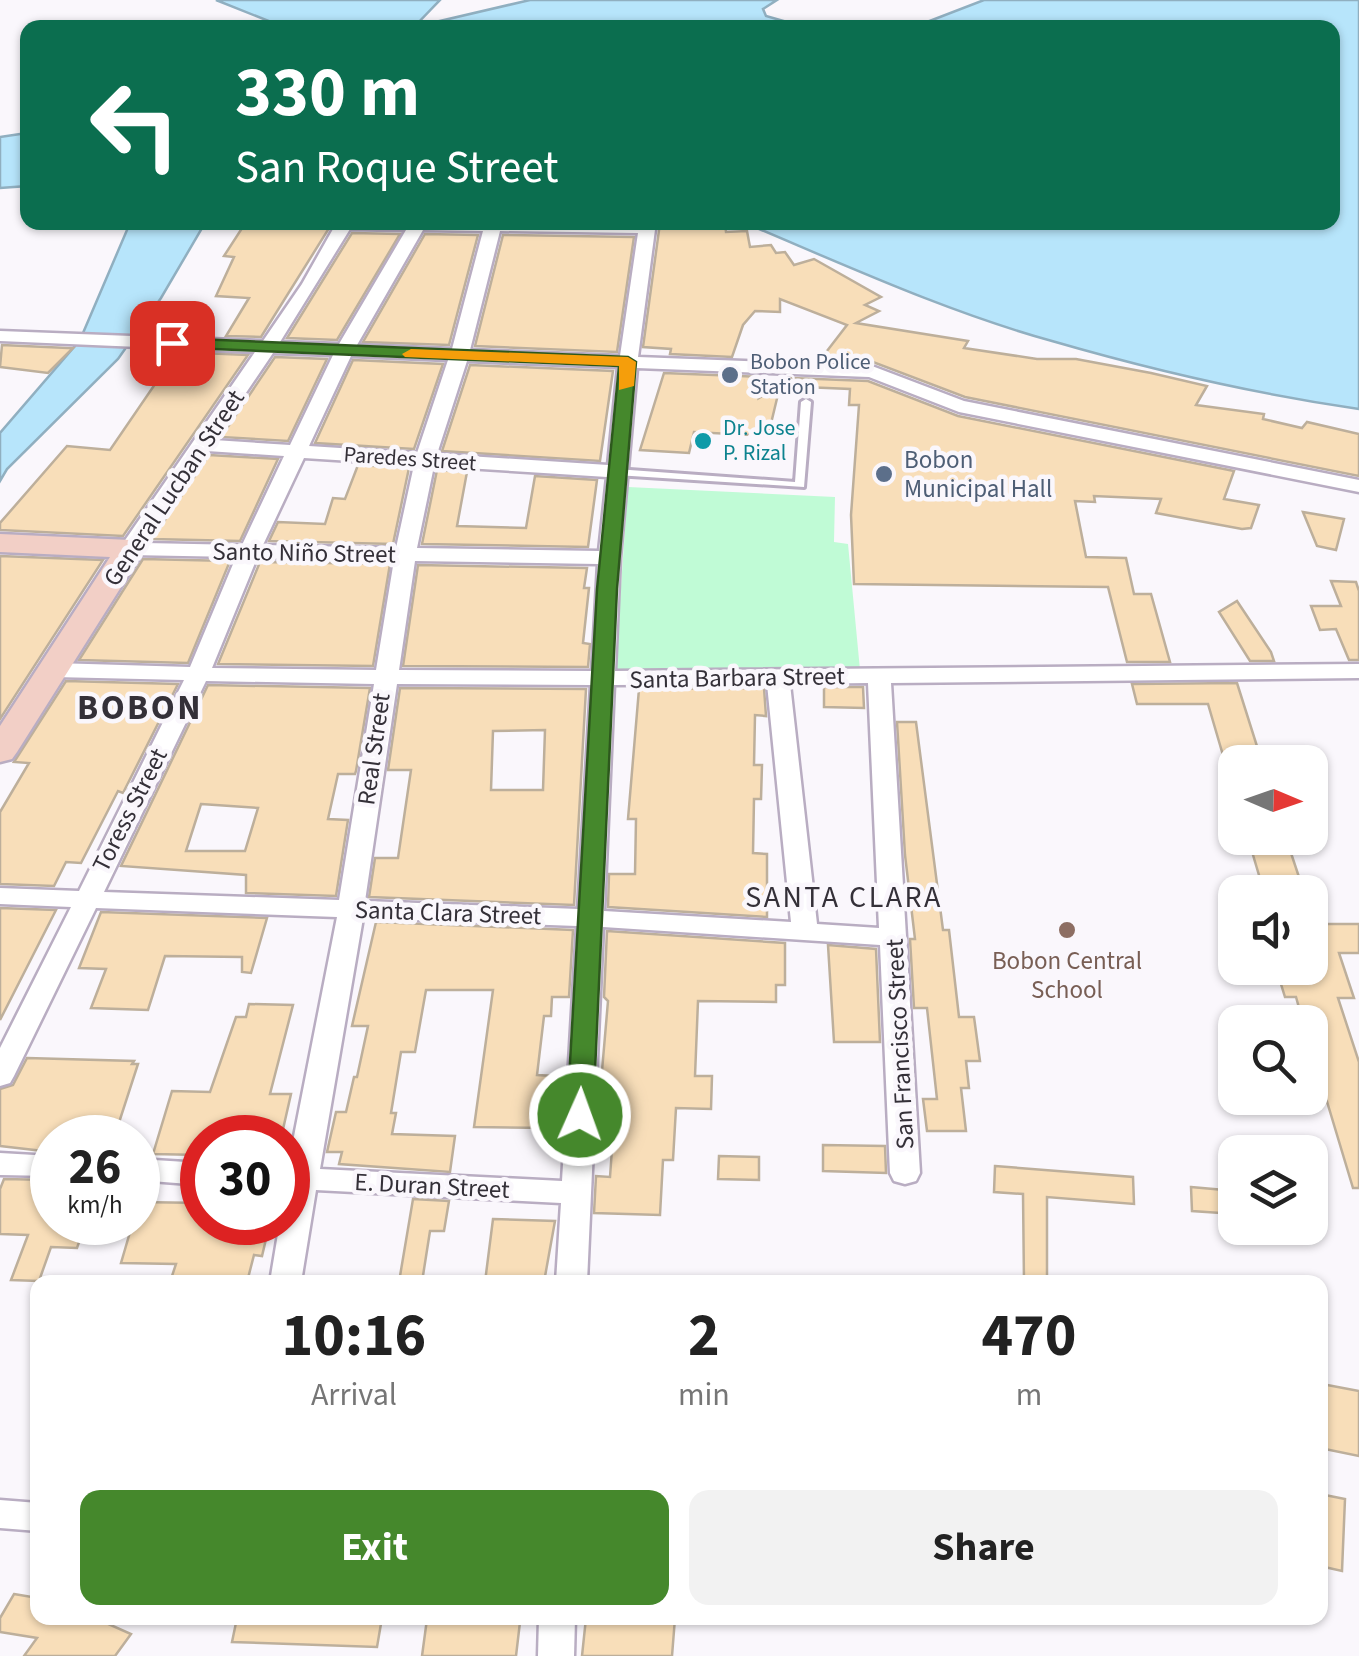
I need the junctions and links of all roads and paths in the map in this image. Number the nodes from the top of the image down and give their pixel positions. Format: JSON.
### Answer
{"nodes":[{"id":1,"x":341,"y":230,"type":"edge"},
{"id":2,"x":415,"y":230,"type":"edge"},
{"id":3,"x":492,"y":230,"type":"edge"},
{"id":4,"x":647,"y":230,"type":"edge"},
{"id":5,"x":0,"y":336,"type":"edge"},
{"id":6,"x":268,"y":348,"type":"junction"},
{"id":7,"x":344,"y":351,"type":"junction"},
{"id":8,"x":459,"y":356,"type":"junction"},
{"id":9,"x":628,"y":362,"type":"junction"},
{"id":10,"x":806,"y":402,"type":"dead end"},
{"id":11,"x":204,"y":445,"type":"junction"},
{"id":12,"x":296,"y":452,"type":"junction"},
{"id":13,"x":425,"y":460,"type":"junction"},
{"id":14,"x":616,"y":472,"type":"junction"},
{"id":15,"x":1359,"y":486,"type":"edge"},
{"id":16,"x":11,"y":544,"type":"edge"},
{"id":17,"x":130,"y":550,"type":"junction"},
{"id":18,"x":249,"y":552,"type":"junction"},
{"id":19,"x":405,"y":555,"type":"junction"},
{"id":20,"x":609,"y":558,"type":"junction"},
{"id":21,"x":54,"y":670,"type":"junction"},
{"id":22,"x":1359,"y":671,"type":"edge"},
{"id":23,"x":198,"y":675,"type":"junction"},
{"id":24,"x":879,"y":675,"type":"junction"},
{"id":25,"x":778,"y":678,"type":"junction"},
{"id":26,"x":384,"y":680,"type":"junction"},
{"id":27,"x":601,"y":680,"type":"junction"},
{"id":28,"x":0,"y":752,"type":"edge"},
{"id":29,"x":0,"y":896,"type":"edge"},
{"id":30,"x":86,"y":899,"type":"junction"},
{"id":31,"x":350,"y":910,"type":"junction"},
{"id":32,"x":588,"y":918,"type":"junction"},
{"id":33,"x":805,"y":932,"type":"junction"},
{"id":34,"x":895,"y":937,"type":"junction"},
{"id":35,"x":0,"y":1076,"type":"edge"},
{"id":36,"x":308,"y":1115,"type":"edge"},
{"id":37,"x":0,"y":1164,"type":"edge"},
{"id":38,"x":30,"y":1165,"type":"edge"},
{"id":39,"x":905,"y":1172,"type":"dead end"},
{"id":40,"x":310,"y":1179,"type":"edge"},
{"id":41,"x":576,"y":1194,"type":"junction"},
{"id":42,"x":289,"y":1245,"type":"edge"},
{"id":43,"x":286,"y":1275,"type":"edge"},
{"id":44,"x":572,"y":1275,"type":"edge"},
{"id":45,"x":0,"y":1514,"type":"edge"},
{"id":46,"x":30,"y":1516,"type":"edge"},
{"id":47,"x":557,"y":1625,"type":"edge"},
{"id":48,"x":556,"y":1656,"type":"edge"}],
"edges":[{"from":1,"to":6,"type":"street","name":"General Lucban Street"},
{"from":2,"to":7,"type":"street","name":"Toress Street"},
{"from":3,"to":8,"type":"street","name":"Real Street"},
{"from":4,"to":9,"type":"street"},
{"from":5,"to":6,"type":"street"},
{"from":6,"to":7,"type":"street"},
{"from":6,"to":11,"type":"street","name":"General Lucban Street"},
{"from":7,"to":8,"type":"street"},
{"from":7,"to":12,"type":"street","name":"Toress Street"},
{"from":8,"to":9,"type":"street"},
{"from":8,"to":13,"type":"street","name":"Real Street"},
{"from":9,"to":14,"type":"street"},
{"from":9,"to":15,"type":"street"},
{"from":10,"to":14,"type":"lane"},
{"from":11,"to":12,"type":"street","name":"Paredes Street"},
{"from":11,"to":17,"type":"street","name":"General Lucban Street"},
{"from":12,"to":13,"type":"street","name":"Paredes Street"},
{"from":12,"to":18,"type":"street","name":"Toress Street"},
{"from":13,"to":14,"type":"street","name":"Paredes Street"},
{"from":13,"to":19,"type":"street","name":"Real Street"},
{"from":14,"to":20,"type":"street"},
{"from":16,"to":17,"type":"street","name":"Santo Niño Street"},
{"from":17,"to":18,"type":"street","name":"Santo Niño Street"},
{"from":17,"to":21,"type":"street","name":"General Lucban Street"},
{"from":18,"to":19,"type":"street","name":"Santo Niño Street"},
{"from":18,"to":23,"type":"street","name":"Toress Street"},
{"from":19,"to":20,"type":"street","name":"Santo Niño Street"},
{"from":19,"to":26,"type":"street","name":"Real Street"},
{"from":20,"to":27,"type":"street"},
{"from":21,"to":23,"type":"street","name":"Santa Barbara Street"},
{"from":21,"to":28,"type":"street","name":"General Lucban Street"},
{"from":22,"to":24,"type":"street","name":"Santa Barbara Street"},
{"from":23,"to":26,"type":"street","name":"Santa Barbara Street"},
{"from":23,"to":30,"type":"street","name":"Toress Street"},
{"from":24,"to":25,"type":"street","name":"Santa Barbara Street"},
{"from":24,"to":34,"type":"street","name":"San Francisco Street"},
{"from":25,"to":27,"type":"street","name":"Santa Barbara Street"},
{"from":25,"to":33,"type":"street"},
{"from":26,"to":27,"type":"street","name":"Santa Barbara Street"},
{"from":26,"to":31,"type":"street","name":"Real Street"},
{"from":27,"to":32,"type":"street"},
{"from":29,"to":30,"type":"street","name":"Santa Clara Street"},
{"from":30,"to":31,"type":"street","name":"Santa Clara Street"},
{"from":30,"to":35,"type":"street","name":"Toress Street"},
{"from":31,"to":32,"type":"street","name":"Santa Clara Street"},
{"from":31,"to":36,"type":"street","name":"Real Street"},
{"from":32,"to":33,"type":"street","name":"Santa Clara Street"},
{"from":32,"to":41,"type":"street"},
{"from":33,"to":34,"type":"street","name":"Santa Clara Street"},
{"from":34,"to":39,"type":"street","name":"San Francisco Street"},
{"from":37,"to":38,"type":"street"},
{"from":40,"to":41,"type":"street","name":"E. Duran Street"},
{"from":41,"to":44,"type":"street"},
{"from":42,"to":43,"type":"street","name":"Real Street"},
{"from":45,"to":46,"type":"street"},
{"from":47,"to":48,"type":"street"}]}
